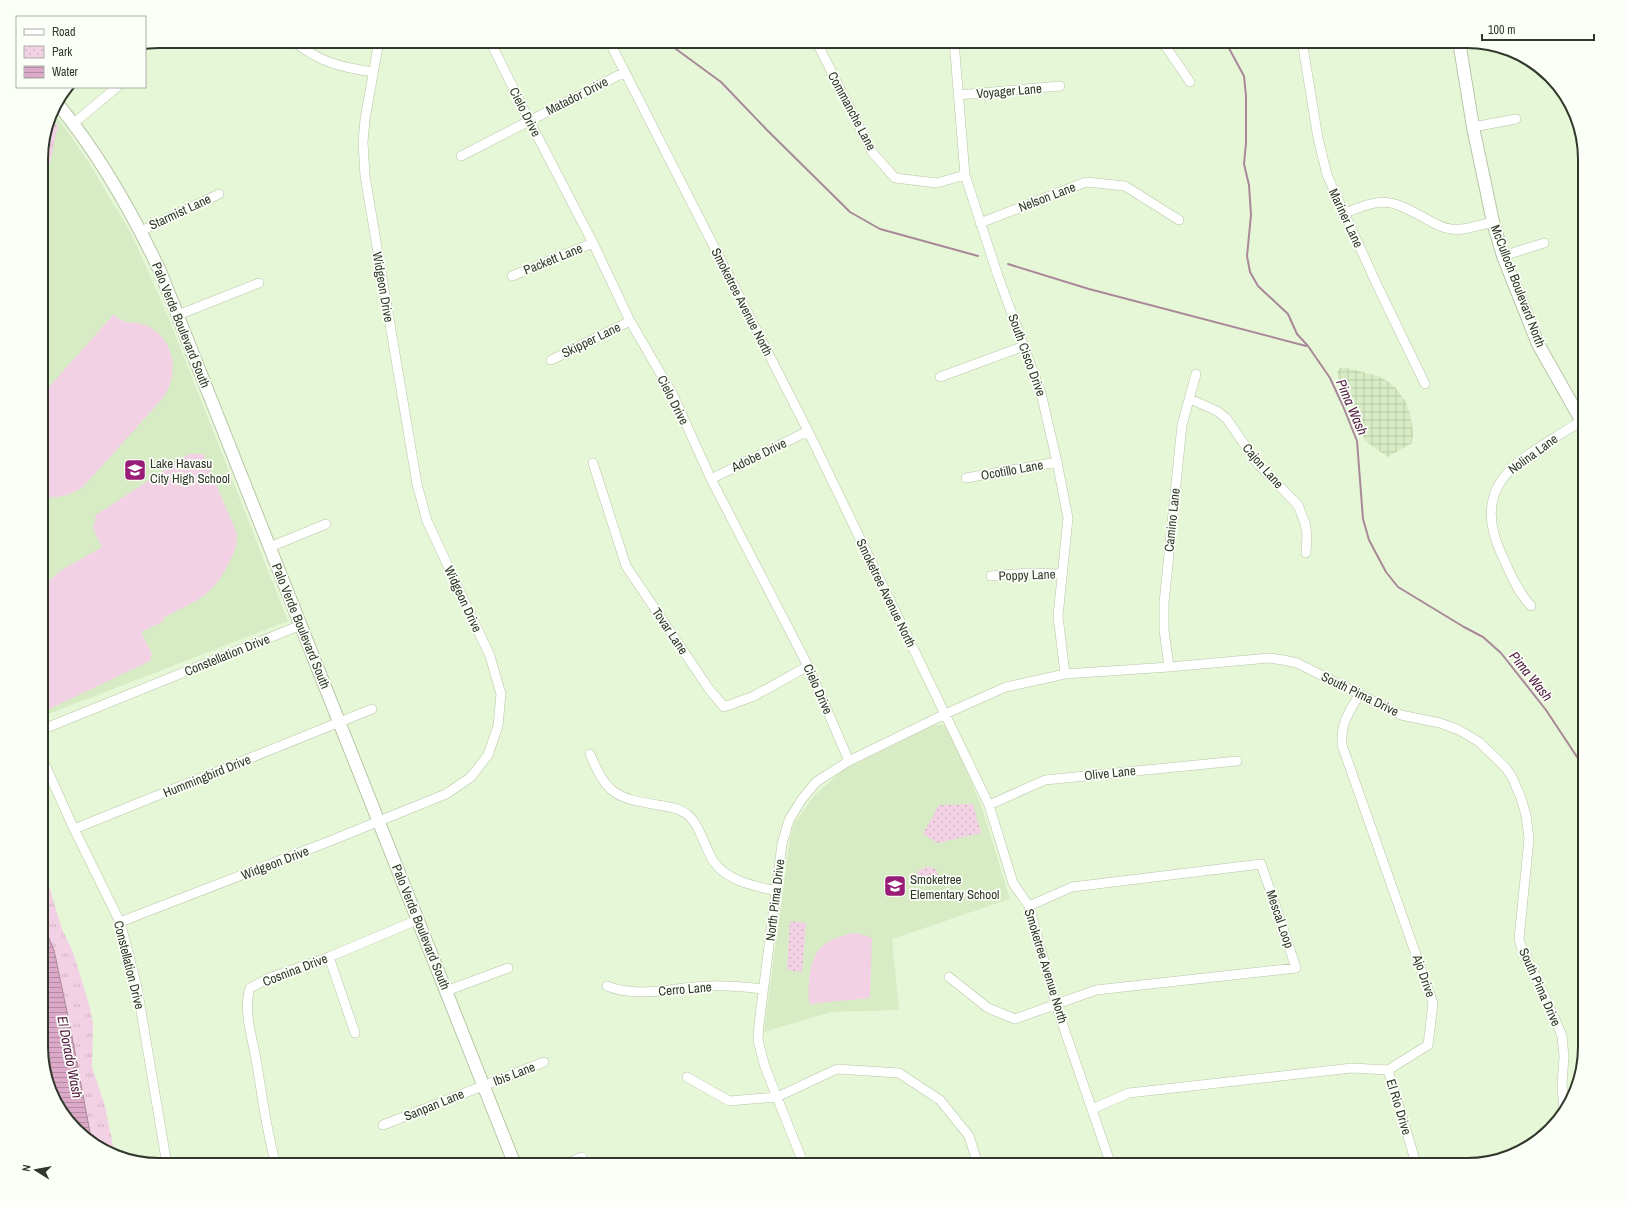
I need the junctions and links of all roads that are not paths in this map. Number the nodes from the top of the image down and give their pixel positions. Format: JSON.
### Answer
{"nodes":[{"id":1,"x":302,"y":48,"type":"edge"},
{"id":2,"x":378,"y":48,"type":"edge"},
{"id":3,"x":493,"y":48,"type":"edge"},
{"id":4,"x":613,"y":48,"type":"edge"},
{"id":5,"x":820,"y":48,"type":"edge"},
{"id":6,"x":955,"y":48,"type":"edge"},
{"id":7,"x":1167,"y":48,"type":"edge"},
{"id":8,"x":1304,"y":48,"type":"edge"},
{"id":9,"x":1460,"y":48,"type":"edge"},
{"id":10,"x":373,"y":72,"type":"junction"},
{"id":11,"x":625,"y":72,"type":"junction"},
{"id":12,"x":1190,"y":82,"type":"dead end"},
{"id":13,"x":1060,"y":86,"type":"dead end"},
{"id":14,"x":116,"y":88,"type":"edge"},
{"id":15,"x":958,"y":95,"type":"junction"},
{"id":16,"x":61,"y":107,"type":"edge"},
{"id":17,"x":1516,"y":119,"type":"dead end"},
{"id":18,"x":529,"y":120,"type":"junction"},
{"id":19,"x":74,"y":123,"type":"junction"},
{"id":20,"x":1473,"y":127,"type":"junction"},
{"id":21,"x":461,"y":156,"type":"dead end"},
{"id":22,"x":965,"y":176,"type":"junction"},
{"id":23,"x":219,"y":194,"type":"dead end"},
{"id":24,"x":1345,"y":213,"type":"junction"},
{"id":25,"x":1178,"y":220,"type":"dead end"},
{"id":26,"x":1493,"y":222,"type":"junction"},
{"id":27,"x":980,"y":223,"type":"junction"},
{"id":28,"x":141,"y":231,"type":"junction"},
{"id":29,"x":593,"y":243,"type":"junction"},
{"id":30,"x":1544,"y":243,"type":"dead end"},
{"id":31,"x":1503,"y":256,"type":"junction"},
{"id":32,"x":512,"y":276,"type":"dead end"},
{"id":33,"x":259,"y":283,"type":"dead end"},
{"id":34,"x":178,"y":315,"type":"junction"},
{"id":35,"x":630,"y":321,"type":"junction"},
{"id":36,"x":1024,"y":346,"type":"junction"},
{"id":37,"x":551,"y":360,"type":"dead end"},
{"id":38,"x":1196,"y":374,"type":"dead end"},
{"id":39,"x":940,"y":377,"type":"dead end"},
{"id":40,"x":1425,"y":384,"type":"dead end"},
{"id":41,"x":1190,"y":399,"type":"junction"},
{"id":42,"x":1578,"y":412,"type":"edge"},
{"id":43,"x":1578,"y":426,"type":"edge"},
{"id":44,"x":808,"y":431,"type":"junction"},
{"id":45,"x":1057,"y":462,"type":"junction"},
{"id":46,"x":593,"y":463,"type":"dead end"},
{"id":47,"x":966,"y":478,"type":"dead end"},
{"id":48,"x":711,"y":479,"type":"junction"},
{"id":49,"x":326,"y":524,"type":"dead end"},
{"id":50,"x":270,"y":547,"type":"junction"},
{"id":51,"x":1306,"y":553,"type":"dead end"},
{"id":52,"x":1062,"y":574,"type":"junction"},
{"id":53,"x":991,"y":576,"type":"dead end"},
{"id":54,"x":1531,"y":606,"type":"dead end"},
{"id":55,"x":301,"y":625,"type":"junction"},
{"id":56,"x":808,"y":666,"type":"junction"},
{"id":57,"x":1168,"y":668,"type":"junction"},
{"id":58,"x":1065,"y":674,"type":"junction"},
{"id":59,"x":1359,"y":695,"type":"junction"},
{"id":60,"x":372,"y":710,"type":"dead end"},
{"id":61,"x":945,"y":714,"type":"junction"},
{"id":62,"x":339,"y":723,"type":"junction"},
{"id":63,"x":48,"y":727,"type":"edge"},
{"id":64,"x":590,"y":754,"type":"dead end"},
{"id":65,"x":849,"y":761,"type":"junction"},
{"id":66,"x":1237,"y":761,"type":"dead end"},
{"id":67,"x":48,"y":771,"type":"edge"},
{"id":68,"x":989,"y":805,"type":"junction"},
{"id":69,"x":379,"y":821,"type":"junction"},
{"id":70,"x":74,"y":829,"type":"junction"},
{"id":71,"x":776,"y":891,"type":"junction"},
{"id":72,"x":1028,"y":906,"type":"junction"},
{"id":73,"x":418,"y":920,"type":"junction"},
{"id":74,"x":120,"y":922,"type":"junction"},
{"id":75,"x":329,"y":957,"type":"junction"},
{"id":76,"x":508,"y":968,"type":"dead end"},
{"id":77,"x":949,"y":977,"type":"dead end"},
{"id":78,"x":607,"y":986,"type":"dead end"},
{"id":79,"x":763,"y":989,"type":"junction"},
{"id":80,"x":446,"y":991,"type":"junction"},
{"id":81,"x":1056,"y":1005,"type":"junction"},
{"id":82,"x":355,"y":1033,"type":"dead end"},
{"id":83,"x":544,"y":1062,"type":"dead end"},
{"id":84,"x":1388,"y":1070,"type":"junction"},
{"id":85,"x":686,"y":1077,"type":"dead end"},
{"id":86,"x":484,"y":1085,"type":"junction"},
{"id":87,"x":777,"y":1097,"type":"junction"},
{"id":88,"x":1563,"y":1102,"type":"edge"},
{"id":89,"x":1092,"y":1109,"type":"junction"},
{"id":90,"x":383,"y":1125,"type":"dead end"},
{"id":91,"x":166,"y":1158,"type":"edge"},
{"id":92,"x":274,"y":1158,"type":"edge"},
{"id":93,"x":512,"y":1158,"type":"edge"},
{"id":94,"x":801,"y":1158,"type":"edge"},
{"id":95,"x":976,"y":1158,"type":"edge"},
{"id":96,"x":1109,"y":1158,"type":"edge"},
{"id":97,"x":1414,"y":1158,"type":"edge"}],
"edges":[{"from":1,"to":10,"type":"street"},
{"from":2,"to":10,"type":"street","name":"Widgeon Drive"},
{"from":3,"to":18,"type":"street","name":"Cielo Drive"},
{"from":4,"to":11,"type":"street","name":"Smoketree Avenue North"},
{"from":5,"to":22,"type":"street","name":"Commanche Lane"},
{"from":6,"to":15,"type":"street","name":"South Cisco Drive"},
{"from":7,"to":12,"type":"street"},
{"from":8,"to":24,"type":"street","name":"Mariner Lane"},
{"from":9,"to":20,"type":"main road","name":"McCulloch Boulevard North"},
{"from":10,"to":69,"type":"street","name":"Widgeon Drive"},
{"from":11,"to":18,"type":"street","name":"Matador Drive"},
{"from":11,"to":44,"type":"street","name":"Smoketree Avenue North"},
{"from":13,"to":15,"type":"street","name":"Voyager Lane"},
{"from":14,"to":19,"type":"street"},
{"from":15,"to":22,"type":"street","name":"South Cisco Drive"},
{"from":16,"to":19,"type":"main road","name":"Palo Verde Boulevard South"},
{"from":17,"to":20,"type":"street"},
{"from":18,"to":21,"type":"street","name":"Matador Drive"},
{"from":18,"to":29,"type":"street","name":"Cielo Drive"},
{"from":19,"to":28,"type":"main road","name":"Palo Verde Boulevard South"},
{"from":20,"to":26,"type":"main road","name":"McCulloch Boulevard North"},
{"from":22,"to":27,"type":"street","name":"South Cisco Drive"},
{"from":23,"to":28,"type":"street","name":"Starmist Lane"},
{"from":24,"to":26,"type":"street"},
{"from":24,"to":40,"type":"street","name":"Mariner Lane"},
{"from":25,"to":27,"type":"street","name":"Nelson Lane"},
{"from":26,"to":31,"type":"main road","name":"McCulloch Boulevard North"},
{"from":27,"to":36,"type":"street","name":"South Cisco Drive"},
{"from":28,"to":34,"type":"main road","name":"Palo Verde Boulevard South"},
{"from":29,"to":32,"type":"street","name":"Packett Lane"},
{"from":29,"to":35,"type":"street","name":"Cielo Drive"},
{"from":30,"to":31,"type":"street"},
{"from":31,"to":42,"type":"main road","name":"McCulloch Boulevard North"},
{"from":33,"to":34,"type":"street"},
{"from":34,"to":50,"type":"main road","name":"Palo Verde Boulevard South"},
{"from":35,"to":37,"type":"street","name":"Skipper Lane"},
{"from":35,"to":48,"type":"street","name":"Cielo Drive"},
{"from":36,"to":39,"type":"street"},
{"from":36,"to":45,"type":"street","name":"South Cisco Drive"},
{"from":38,"to":41,"type":"street","name":"Camino Lane"},
{"from":41,"to":51,"type":"street","name":"Cajon Lane"},
{"from":41,"to":57,"type":"street","name":"Camino Lane"},
{"from":43,"to":54,"type":"street","name":"Nolina Lane"},
{"from":44,"to":48,"type":"street","name":"Adobe Drive"},
{"from":44,"to":61,"type":"street","name":"Smoketree Avenue North"},
{"from":45,"to":47,"type":"street","name":"Ocotillo Lane"},
{"from":45,"to":52,"type":"street","name":"South Cisco Drive"},
{"from":46,"to":56,"type":"street","name":"Tovar Lane"},
{"from":48,"to":56,"type":"street","name":"Cielo Drive"},
{"from":49,"to":50,"type":"street"},
{"from":50,"to":55,"type":"main road","name":"Palo Verde Boulevard South"},
{"from":52,"to":53,"type":"street","name":"Poppy Lane"},
{"from":52,"to":58,"type":"street","name":"South Cisco Drive"},
{"from":55,"to":62,"type":"main road","name":"Palo Verde Boulevard South"},
{"from":55,"to":63,"type":"street","name":"Constellation Drive"},
{"from":56,"to":65,"type":"street","name":"Cielo Drive"},
{"from":57,"to":58,"type":"street","name":"South Pima Drive"},
{"from":57,"to":59,"type":"street","name":"South Pima Drive"},
{"from":58,"to":61,"type":"street","name":"South Pima Drive"},
{"from":59,"to":84,"type":"street","name":"Ajo Drive"},
{"from":59,"to":88,"type":"street","name":"South Pima Drive"},
{"from":60,"to":62,"type":"street","name":"Hummingbird Drive"},
{"from":61,"to":65,"type":"street","name":"North Pima Drive"},
{"from":61,"to":68,"type":"street","name":"Smoketree Avenue North"},
{"from":62,"to":69,"type":"main road","name":"Palo Verde Boulevard South"},
{"from":62,"to":70,"type":"street","name":"Hummingbird Drive"},
{"from":64,"to":71,"type":"street"},
{"from":65,"to":71,"type":"street","name":"North Pima Drive"},
{"from":66,"to":68,"type":"street","name":"Olive Lane"},
{"from":67,"to":70,"type":"street","name":"Constellation Drive"},
{"from":68,"to":72,"type":"street","name":"Smoketree Avenue North"},
{"from":69,"to":73,"type":"main road","name":"Palo Verde Boulevard South"},
{"from":69,"to":74,"type":"street","name":"Widgeon Drive"},
{"from":70,"to":74,"type":"street","name":"Constellation Drive"},
{"from":71,"to":79,"type":"street","name":"North Pima Drive"},
{"from":72,"to":81,"type":"street","name":"Smoketree Avenue North"},
{"from":72,"to":81,"type":"street","name":"Mescal Loop"},
{"from":73,"to":75,"type":"street","name":"Cosnina Drive"},
{"from":73,"to":80,"type":"main road","name":"Palo Verde Boulevard South"},
{"from":74,"to":91,"type":"street","name":"Constellation Drive"},
{"from":75,"to":82,"type":"street"},
{"from":75,"to":92,"type":"street","name":"Cosnina Drive"},
{"from":76,"to":80,"type":"street"},
{"from":77,"to":81,"type":"street"},
{"from":78,"to":79,"type":"street","name":"Cerro Lane"},
{"from":79,"to":87,"type":"street","name":"North Pima Drive"},
{"from":80,"to":86,"type":"main road","name":"Palo Verde Boulevard South"},
{"from":81,"to":89,"type":"street","name":"Smoketree Avenue North"},
{"from":83,"to":86,"type":"street","name":"Ibis Lane"},
{"from":84,"to":89,"type":"street"},
{"from":84,"to":97,"type":"street","name":"El Rio Drive"},
{"from":85,"to":87,"type":"street"},
{"from":86,"to":90,"type":"street","name":"Sanpan Lane"},
{"from":86,"to":93,"type":"main road","name":"Palo Verde Boulevard South"},
{"from":87,"to":94,"type":"street","name":"North Pima Drive"},
{"from":87,"to":95,"type":"street"},
{"from":89,"to":96,"type":"street","name":"Smoketree Avenue North"}]}
